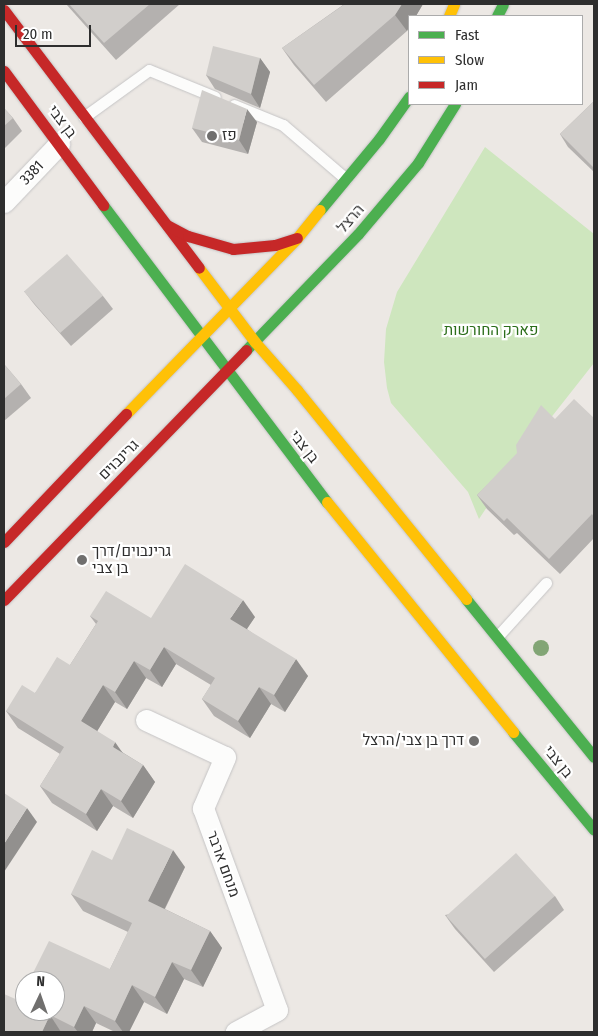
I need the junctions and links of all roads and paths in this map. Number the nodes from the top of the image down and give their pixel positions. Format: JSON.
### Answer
{"nodes":[{"id":1,"x":4,"y":10,"type":"edge"},
{"id":2,"x":4,"y":71,"type":"edge"},
{"id":3,"x":408,"y":98,"type":"edge"},
{"id":4,"x":454,"y":105,"type":"edge"},
{"id":5,"x":84,"y":117,"type":"junction"},
{"id":6,"x":59,"y":144,"type":"junction"},
{"id":7,"x":346,"y":179,"type":"junction"},
{"id":8,"x":4,"y":202,"type":"edge"},
{"id":9,"x":162,"y":222,"type":"junction"},
{"id":10,"x":297,"y":238,"type":"junction"},
{"id":11,"x":229,"y":308,"type":"junction"},
{"id":12,"x":200,"y":336,"type":"junction"},
{"id":13,"x":255,"y":342,"type":"junction"},
{"id":14,"x":228,"y":372,"type":"junction"},
{"id":15,"x":4,"y":542,"type":"edge"},
{"id":16,"x":546,"y":583,"type":"dead end"},
{"id":17,"x":4,"y":600,"type":"edge"},
{"id":18,"x":496,"y":637,"type":"junction"},
{"id":19,"x":146,"y":720,"type":"dead end"},
{"id":20,"x":594,"y":757,"type":"edge"},
{"id":21,"x":594,"y":830,"type":"edge"},
{"id":22,"x":236,"y":1032,"type":"edge"}],
"edges":[{"from":1,"to":5,"type":"main road","name":"בן צבי"},
{"from":2,"to":6,"type":"main road","name":"בן צבי"},
{"from":3,"to":7,"type":"main road","name":"הרצל"},
{"from":4,"to":13,"type":"main road","name":"הרצל"},
{"from":5,"to":7,"type":"lane"},
{"from":5,"to":9,"type":"main road","name":"בן צבי"},
{"from":6,"to":8,"type":"street","name":"3381"},
{"from":6,"to":12,"type":"main road","name":"בן צבי"},
{"from":7,"to":10,"type":"main road","name":"הרצל"},
{"from":9,"to":10,"type":"main road"},
{"from":9,"to":11,"type":"main road","name":"בן צבי"},
{"from":10,"to":11,"type":"main road","name":"הרצל"},
{"from":11,"to":12,"type":"main road","name":"גרינבוים"},
{"from":11,"to":13,"type":"main road","name":"בן צבי"},
{"from":12,"to":14,"type":"main road","name":"בן צבי"},
{"from":12,"to":15,"type":"main road","name":"גרינבוים"},
{"from":13,"to":14,"type":"main road","name":"גרינבוים"},
{"from":13,"to":18,"type":"main road","name":"בן צבי"},
{"from":14,"to":17,"type":"main road","name":"גרינבוים"},
{"from":14,"to":21,"type":"main road","name":"בן צבי"},
{"from":16,"to":18,"type":"lane"},
{"from":18,"to":20,"type":"main road","name":"בן צבי"},
{"from":19,"to":22,"type":"street","name":"מנחם ארבר"}]}
